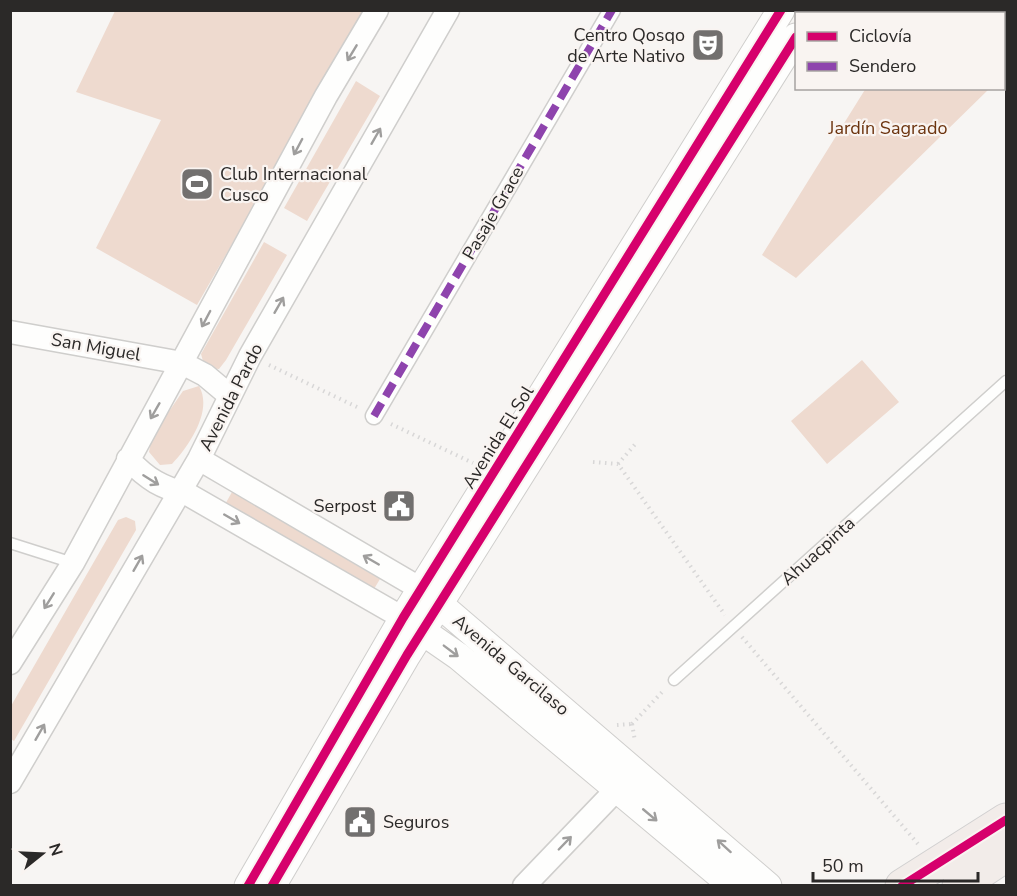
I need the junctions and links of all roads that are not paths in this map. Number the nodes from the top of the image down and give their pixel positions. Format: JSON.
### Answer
{"nodes":[{"id":1,"x":377,"y":10,"type":"edge"},
{"id":2,"x":448,"y":10,"type":"edge"},
{"id":3,"x":612,"y":10,"type":"edge"},
{"id":4,"x":781,"y":10,"type":"edge"},
{"id":5,"x":795,"y":39,"type":"edge"},
{"id":6,"x":10,"y":332,"type":"edge"},
{"id":7,"x":183,"y":363,"type":"junction"},
{"id":8,"x":1006,"y":381,"type":"edge"},
{"id":9,"x":230,"y":396,"type":"junction"},
{"id":10,"x":374,"y":416,"type":"dead end"},
{"id":11,"x":128,"y":459,"type":"junction"},
{"id":12,"x":200,"y":459,"type":"junction"},
{"id":13,"x":180,"y":492,"type":"junction"},
{"id":14,"x":10,"y":543,"type":"edge"},
{"id":15,"x":73,"y":563,"type":"junction"},
{"id":16,"x":430,"y":596,"type":"junction"},
{"id":17,"x":413,"y":624,"type":"junction"},
{"id":18,"x":11,"y":660,"type":"edge"},
{"id":19,"x":674,"y":680,"type":"road end"},
{"id":20,"x":10,"y":782,"type":"edge"},
{"id":21,"x":618,"y":788,"type":"junction"},
{"id":22,"x":1006,"y":820,"type":"edge"},
{"id":23,"x":1006,"y":855,"type":"edge"},
{"id":24,"x":248,"y":885,"type":"edge"},
{"id":25,"x":272,"y":885,"type":"edge"},
{"id":26,"x":524,"y":885,"type":"edge"},
{"id":27,"x":734,"y":885,"type":"edge"},
{"id":28,"x":768,"y":885,"type":"edge"},
{"id":29,"x":902,"y":885,"type":"edge"},
{"id":30,"x":959,"y":885,"type":"edge"}],
"edges":[{"from":1,"to":7,"type":"street","one_way":true},
{"from":9,"to":2,"type":"street","name":"Avenida Pardo","one_way":true},
{"from":3,"to":10,"type":"street","name":"Pasaje Grace"},
{"from":4,"to":16,"type":"street","name":"Avenida El Sol"},
{"from":5,"to":16,"type":"street","name":"Avenida El Sol"},
{"from":6,"to":7,"type":"street","name":"San Miguel"},
{"from":7,"to":9,"type":"street"},
{"from":7,"to":11,"type":"street","one_way":true},
{"from":8,"to":19,"type":"lane","name":"Ahuacpinta"},
{"from":9,"to":12,"type":"street","name":"Avenida Pardo"},
{"from":11,"to":13,"type":"street","name":"Avenida Garcilaso","one_way":true},
{"from":11,"to":15,"type":"street"},
{"from":12,"to":13,"type":"street","name":"Avenida Pardo"},
{"from":16,"to":12,"type":"street","name":"Avenida Garcilaso","one_way":true},
{"from":13,"to":17,"type":"street","name":"Avenida Garcilaso","one_way":true},
{"from":20,"to":13,"type":"street","name":"Avenida Pardo","one_way":true},
{"from":14,"to":15,"type":"lane"},
{"from":15,"to":18,"type":"street","one_way":true},
{"from":16,"to":17,"type":"street","name":"Avenida El Sol"},
{"from":28,"to":16,"type":"street","name":"Avenida Garcilaso","one_way":true},
{"from":17,"to":21,"type":"street","name":"Avenida Garcilaso","one_way":true},
{"from":17,"to":24,"type":"street","name":"Avenida El Sol"},
{"from":17,"to":25,"type":"street","name":"Avenida El Sol"},
{"from":26,"to":21,"type":"street","one_way":true},
{"from":21,"to":27,"type":"street","name":"Avenida Garcilaso","one_way":true},
{"from":22,"to":29,"type":"main road"},
{"from":23,"to":30,"type":"main road"}]}
